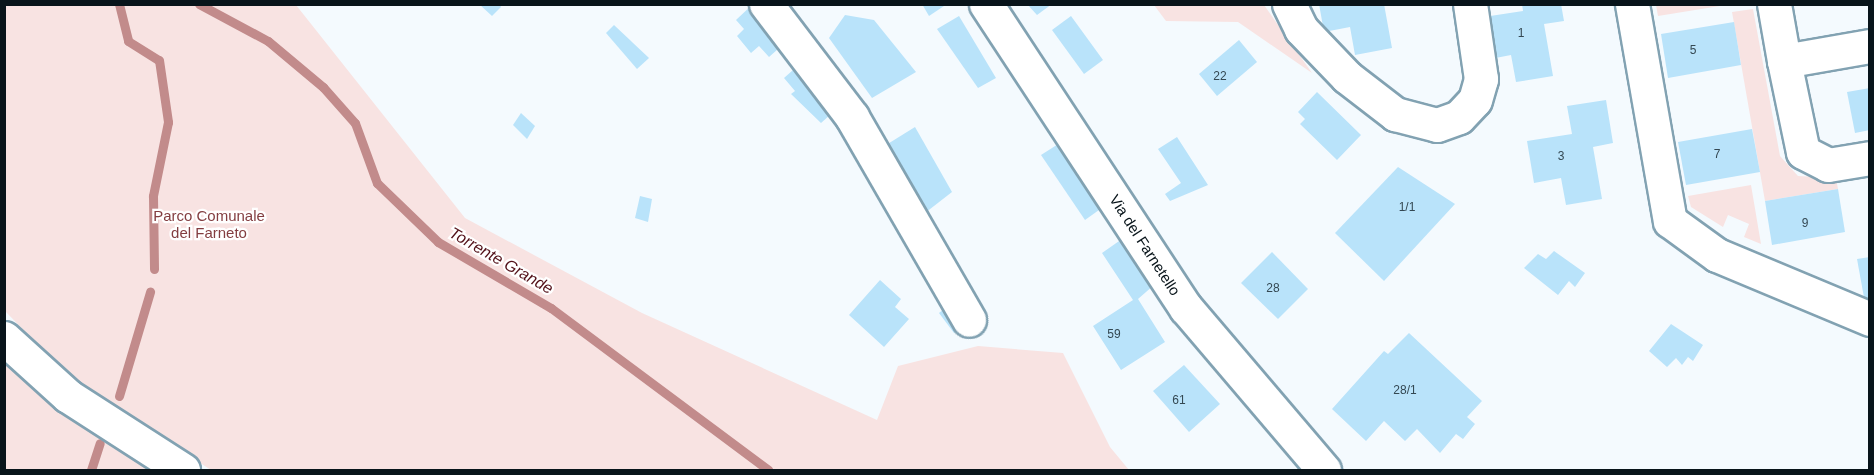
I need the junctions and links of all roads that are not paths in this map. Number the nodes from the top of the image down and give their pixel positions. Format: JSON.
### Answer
{"nodes":[{"id":1,"x":766,"y":4,"type":"edge"},
{"id":2,"x":986,"y":4,"type":"edge"},
{"id":3,"x":1289,"y":4,"type":"edge"},
{"id":4,"x":1470,"y":4,"type":"edge"},
{"id":5,"x":1632,"y":4,"type":"edge"},
{"id":6,"x":1774,"y":4,"type":"edge"},
{"id":7,"x":1869,"y":46,"type":"edge"},
{"id":8,"x":1784,"y":60,"type":"junction"},
{"id":9,"x":1869,"y":158,"type":"edge"},
{"id":10,"x":1869,"y":319,"type":"edge"},
{"id":11,"x":969,"y":320,"type":"dead end"},
{"id":12,"x":4,"y":338,"type":"edge"},
{"id":13,"x":183,"y":471,"type":"edge"},
{"id":14,"x":1324,"y":471,"type":"edge"}],
"edges":[{"from":1,"to":11,"type":"street"},
{"from":2,"to":14,"type":"street","name":"Via del Farnetello"},
{"from":3,"to":4,"type":"street"},
{"from":5,"to":10,"type":"street"},
{"from":6,"to":8,"type":"street"},
{"from":7,"to":8,"type":"street"},
{"from":8,"to":9,"type":"street"},
{"from":12,"to":13,"type":"street"}]}
